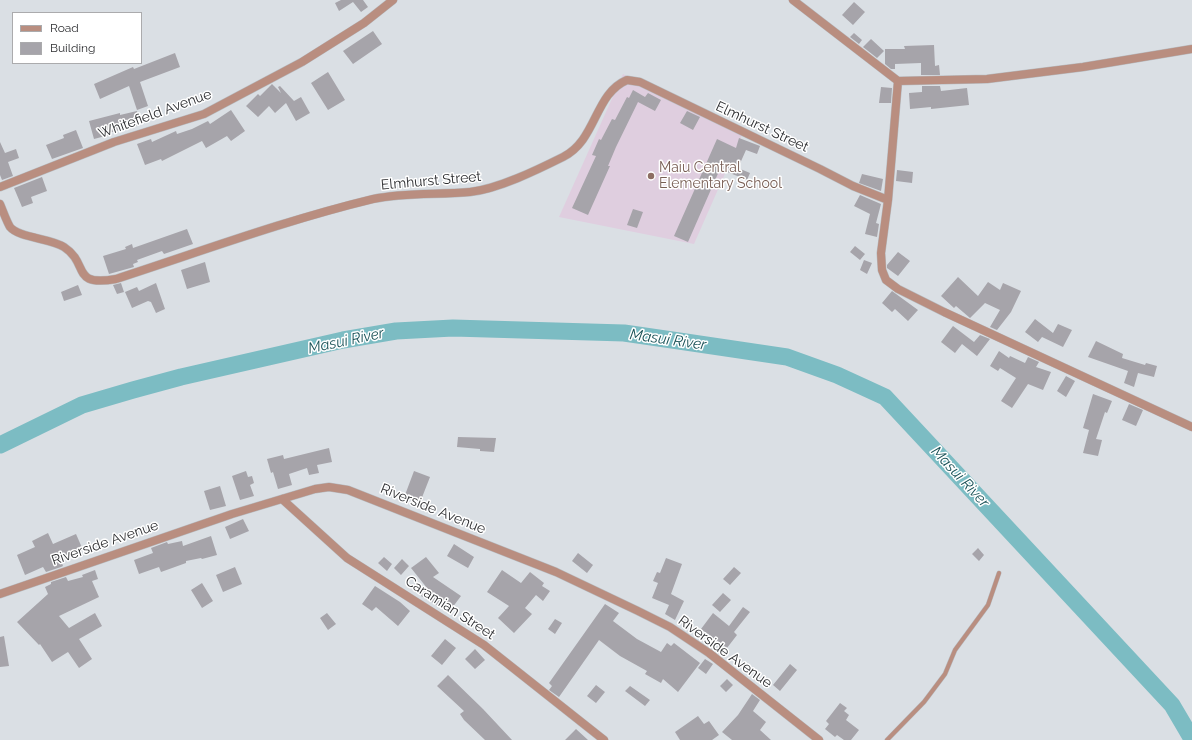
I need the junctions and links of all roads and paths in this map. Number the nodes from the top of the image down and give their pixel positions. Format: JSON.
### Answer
{"nodes":[{"id":1,"x":392,"y":0,"type":"edge"},
{"id":2,"x":793,"y":0,"type":"edge"},
{"id":3,"x":1192,"y":49,"type":"edge"},
{"id":4,"x":898,"y":81,"type":"junction"},
{"id":5,"x":0,"y":187,"type":"edge"},
{"id":6,"x":888,"y":200,"type":"junction"},
{"id":7,"x":0,"y":204,"type":"edge"},
{"id":8,"x":1192,"y":427,"type":"edge"},
{"id":9,"x":282,"y":499,"type":"junction"},
{"id":10,"x":999,"y":573,"type":"dead end"},
{"id":11,"x":0,"y":594,"type":"edge"},
{"id":12,"x":604,"y":740,"type":"edge"},
{"id":13,"x":819,"y":740,"type":"edge"},
{"id":14,"x":887,"y":740,"type":"edge"}],
"edges":[{"from":1,"to":5,"type":"street","name":"Whitefield Avenue"},
{"from":2,"to":4,"type":"street"},
{"from":3,"to":4,"type":"street"},
{"from":4,"to":6,"type":"street"},
{"from":6,"to":7,"type":"street","name":"Elmhurst Street"},
{"from":6,"to":8,"type":"street"},
{"from":9,"to":11,"type":"street","name":"Riverside Avenue"},
{"from":9,"to":12,"type":"street","name":"Caramian Street"},
{"from":9,"to":13,"type":"street","name":"Riverside Avenue"},
{"from":10,"to":14,"type":"lane"}]}
